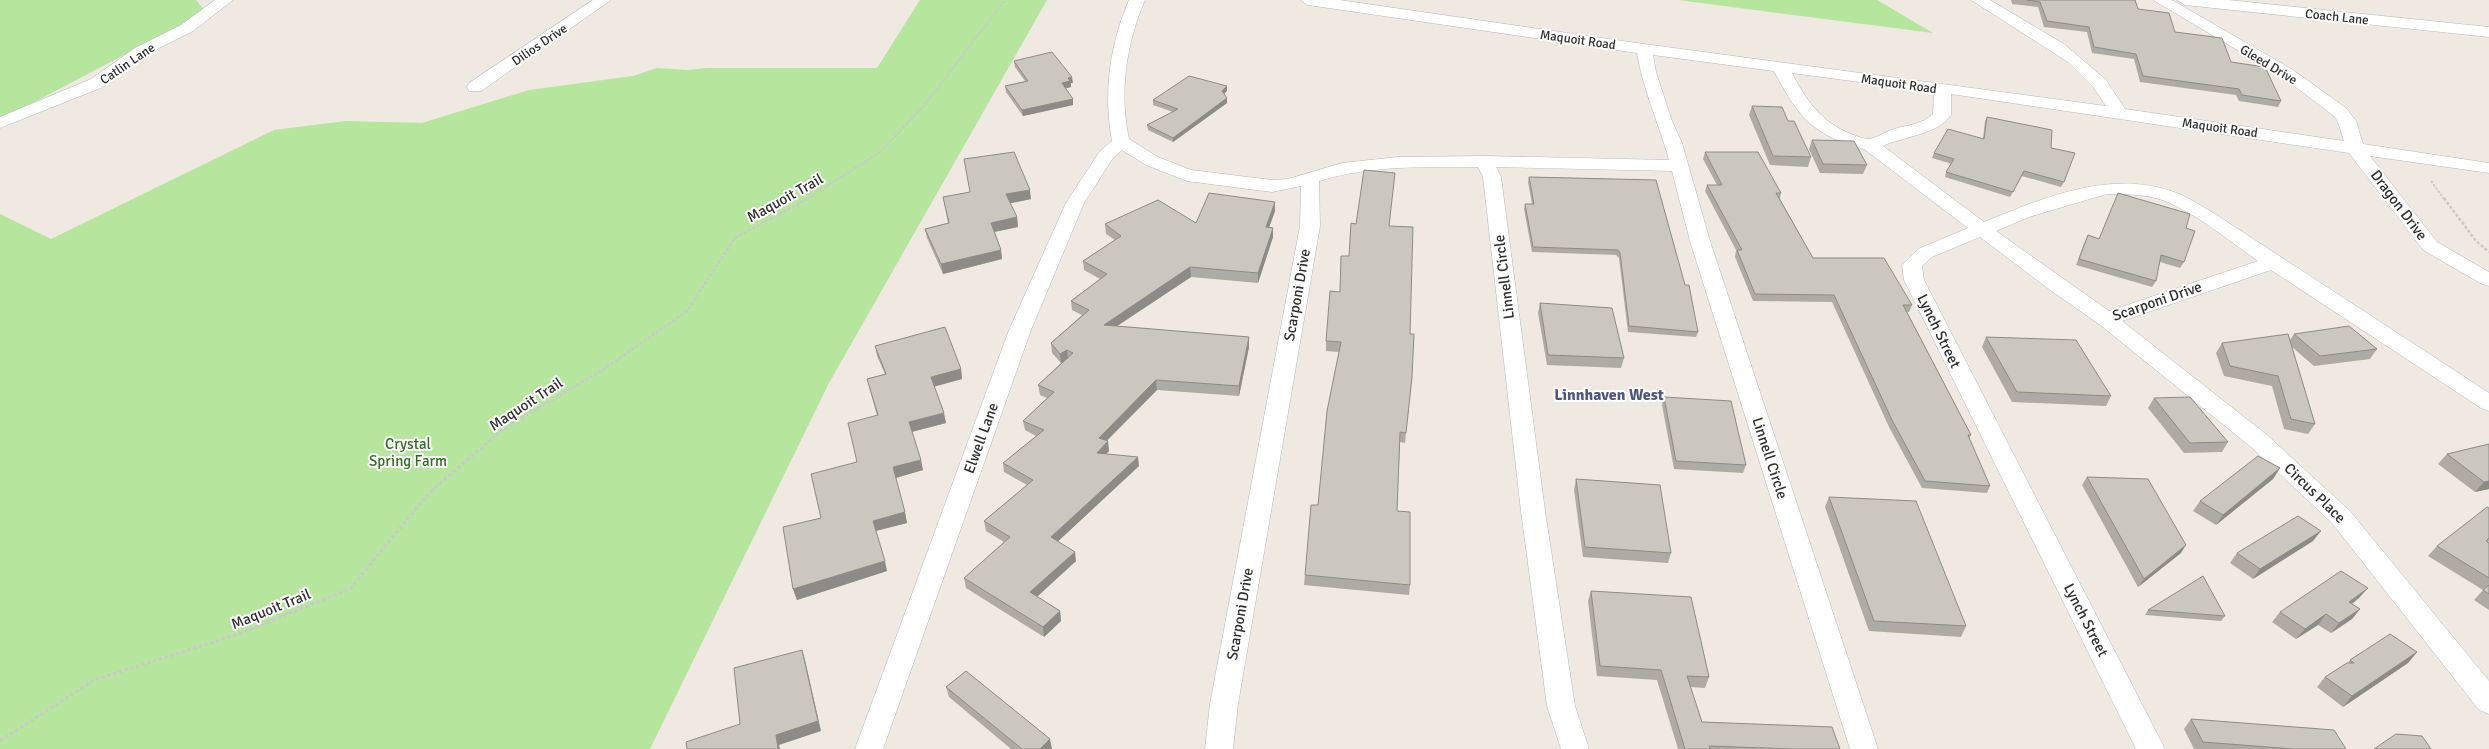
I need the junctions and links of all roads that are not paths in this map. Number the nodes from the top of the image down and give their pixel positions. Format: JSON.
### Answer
{"nodes":[{"id":1,"x":225,"y":0,"type":"edge"},
{"id":2,"x":603,"y":0,"type":"edge"},
{"id":3,"x":1137,"y":0,"type":"edge"},
{"id":4,"x":1308,"y":0,"type":"edge"},
{"id":5,"x":1979,"y":0,"type":"edge"},
{"id":6,"x":2160,"y":0,"type":"edge"},
{"id":7,"x":2184,"y":0,"type":"edge"},
{"id":8,"x":2489,"y":32,"type":"edge"},
{"id":9,"x":1644,"y":49,"type":"junction"},
{"id":10,"x":1780,"y":66,"type":"junction"},
{"id":11,"x":475,"y":87,"type":"dead end"},
{"id":12,"x":1943,"y":89,"type":"junction"},
{"id":13,"x":2118,"y":112,"type":"junction"},
{"id":14,"x":0,"y":123,"type":"edge"},
{"id":15,"x":1121,"y":142,"type":"junction"},
{"id":16,"x":1870,"y":145,"type":"junction"},
{"id":17,"x":2355,"y":148,"type":"junction"},
{"id":18,"x":1484,"y":161,"type":"junction"},
{"id":19,"x":1679,"y":166,"type":"junction"},
{"id":20,"x":2489,"y":168,"type":"edge"},
{"id":21,"x":1310,"y":178,"type":"junction"},
{"id":22,"x":1981,"y":230,"type":"junction"},
{"id":23,"x":2273,"y":262,"type":"junction"},
{"id":24,"x":2489,"y":280,"type":"edge"},
{"id":25,"x":2106,"y":318,"type":"junction"},
{"id":26,"x":2489,"y":403,"type":"edge"},
{"id":27,"x":2489,"y":702,"type":"edge"},
{"id":28,"x":869,"y":749,"type":"edge"},
{"id":29,"x":1219,"y":749,"type":"edge"},
{"id":30,"x":1575,"y":749,"type":"edge"},
{"id":31,"x":1864,"y":749,"type":"edge"},
{"id":32,"x":2151,"y":749,"type":"edge"}],
"edges":[{"from":1,"to":14,"type":"street","name":"Catlin Lane"},
{"from":2,"to":11,"type":"street","name":"Dilios Drive"},
{"from":3,"to":15,"type":"street"},
{"from":4,"to":9,"type":"street","name":"Maquoit Road"},
{"from":5,"to":13,"type":"street"},
{"from":6,"to":17,"type":"street","name":"Gleed Drive"},
{"from":7,"to":8,"type":"street","name":"Coach Lane"},
{"from":9,"to":10,"type":"street","name":"Maquoit Road"},
{"from":9,"to":19,"type":"street","name":"Linnell Circle"},
{"from":10,"to":12,"type":"street","name":"Maquoit Road"},
{"from":10,"to":16,"type":"street","name":"Scarponi Drive"},
{"from":12,"to":13,"type":"street","name":"Maquoit Road"},
{"from":12,"to":16,"type":"street"},
{"from":13,"to":17,"type":"street","name":"Maquoit Road"},
{"from":15,"to":21,"type":"street"},
{"from":15,"to":28,"type":"street","name":"Elwell Lane"},
{"from":16,"to":22,"type":"street","name":"Scarponi Drive"},
{"from":17,"to":20,"type":"street","name":"Maquoit Road"},
{"from":17,"to":24,"type":"street","name":"Dragon Drive"},
{"from":18,"to":19,"type":"street"},
{"from":18,"to":21,"type":"street"},
{"from":18,"to":30,"type":"street","name":"Linnell Circle"},
{"from":19,"to":31,"type":"street","name":"Linnell Circle"},
{"from":21,"to":29,"type":"street","name":"Scarponi Drive"},
{"from":22,"to":23,"type":"street","name":"Lynch Street"},
{"from":22,"to":25,"type":"street","name":"Scarponi Drive"},
{"from":22,"to":32,"type":"street","name":"Lynch Street"},
{"from":23,"to":25,"type":"street","name":"Scarponi Drive"},
{"from":23,"to":26,"type":"street"},
{"from":25,"to":27,"type":"street","name":"Circus Place"}]}
